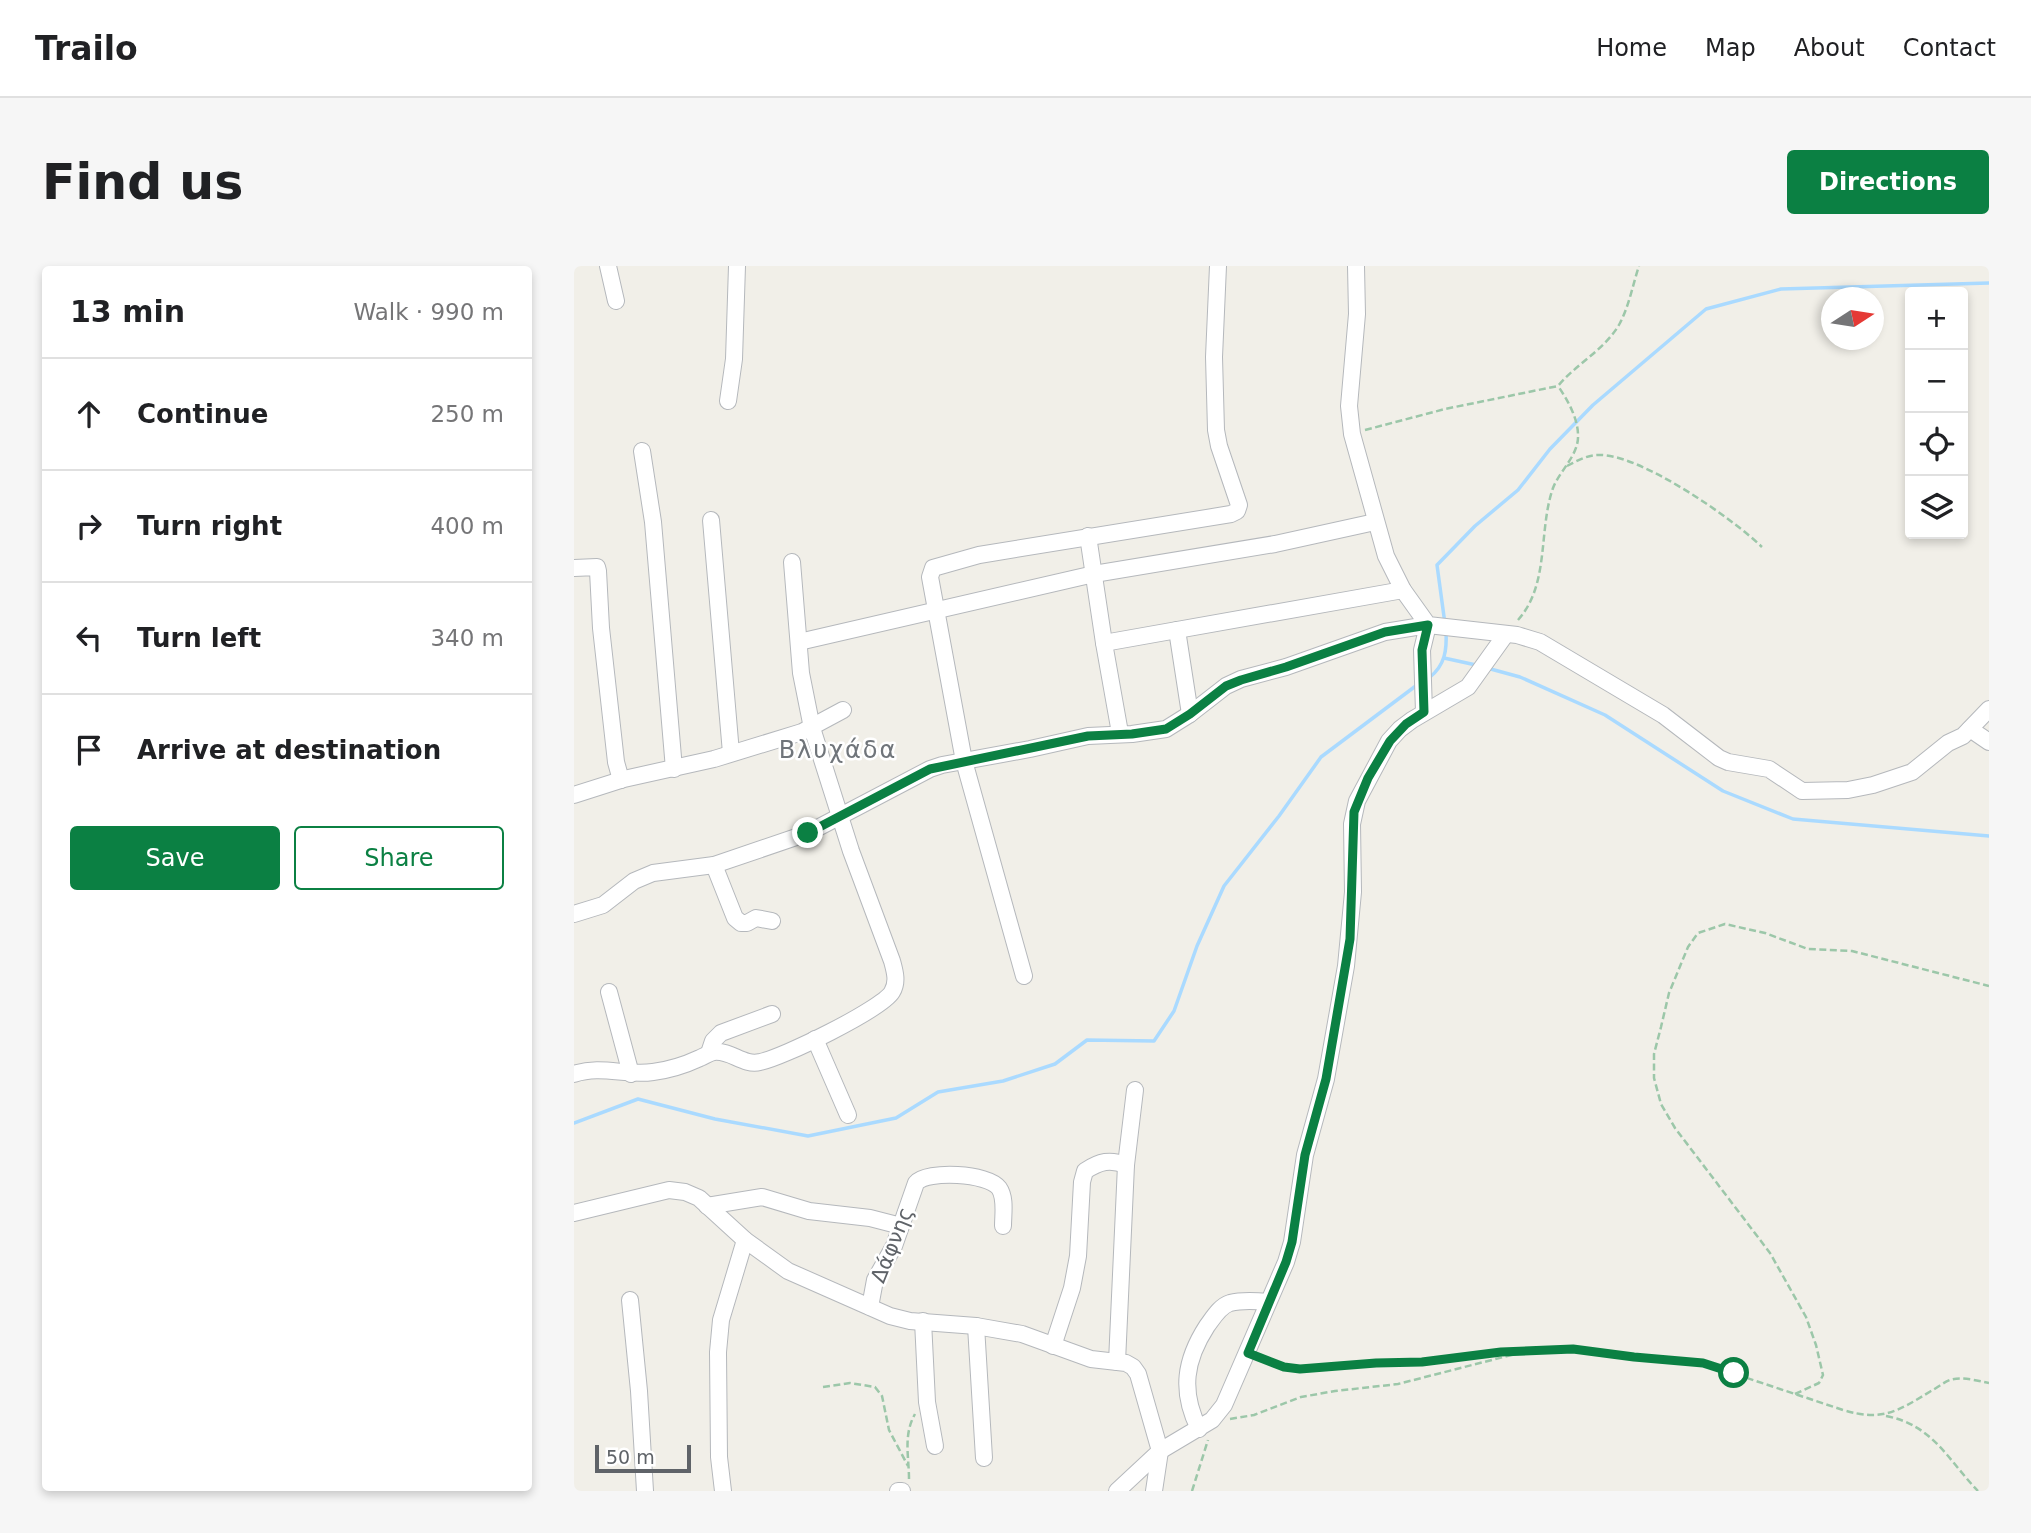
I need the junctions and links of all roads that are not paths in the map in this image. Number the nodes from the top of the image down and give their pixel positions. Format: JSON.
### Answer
{"nodes":[{"id":1,"x":608,"y":266,"type":"edge"},
{"id":2,"x":737,"y":266,"type":"edge"},
{"id":3,"x":1219,"y":266,"type":"edge"},
{"id":4,"x":1356,"y":266,"type":"edge"},
{"id":5,"x":616,"y":301,"type":"dead end"},
{"id":6,"x":728,"y":401,"type":"dead end"},
{"id":7,"x":642,"y":451,"type":"dead end"},
{"id":8,"x":711,"y":520,"type":"dead end"},
{"id":9,"x":1375,"y":522,"type":"junction"},
{"id":10,"x":1088,"y":536,"type":"junction"},
{"id":11,"x":792,"y":562,"type":"dead end"},
{"id":12,"x":574,"y":568,"type":"edge"},
{"id":13,"x":1094,"y":574,"type":"junction"},
{"id":14,"x":1403,"y":590,"type":"junction"},
{"id":15,"x":936,"y":610,"type":"junction"},
{"id":16,"x":1428,"y":625,"type":"junction"},
{"id":17,"x":1177,"y":630,"type":"junction"},
{"id":18,"x":1506,"y":634,"type":"junction"},
{"id":19,"x":799,"y":642,"type":"junction"},
{"id":20,"x":1104,"y":643,"type":"junction"},
{"id":21,"x":1989,"y":709,"type":"edge"},
{"id":22,"x":844,"y":710,"type":"dead end"},
{"id":23,"x":1424,"y":712,"type":"junction"},
{"id":24,"x":1190,"y":714,"type":"junction"},
{"id":25,"x":812,"y":728,"type":"junction"},
{"id":26,"x":1970,"y":729,"type":"junction"},
{"id":27,"x":1120,"y":733,"type":"junction"},
{"id":28,"x":1989,"y":742,"type":"edge"},
{"id":29,"x":731,"y":753,"type":"junction"},
{"id":30,"x":964,"y":761,"type":"junction"},
{"id":31,"x":674,"y":769,"type":"junction"},
{"id":32,"x":621,"y":780,"type":"junction"},
{"id":33,"x":574,"y":795,"type":"edge"},
{"id":34,"x":840,"y":817,"type":"junction"},
{"id":35,"x":714,"y":865,"type":"junction"},
{"id":36,"x":574,"y":914,"type":"edge"},
{"id":37,"x":772,"y":921,"type":"dead end"},
{"id":38,"x":1024,"y":976,"type":"dead end"},
{"id":39,"x":609,"y":992,"type":"dead end"},
{"id":40,"x":772,"y":1014,"type":"dead end"},
{"id":41,"x":814,"y":1038,"type":"junction"},
{"id":42,"x":709,"y":1053,"type":"junction"},
{"id":43,"x":574,"y":1074,"type":"edge"},
{"id":44,"x":631,"y":1074,"type":"junction"},
{"id":45,"x":1135,"y":1090,"type":"dead end"},
{"id":46,"x":848,"y":1115,"type":"dead end"},
{"id":47,"x":1126,"y":1165,"type":"junction"},
{"id":48,"x":708,"y":1206,"type":"junction"},
{"id":49,"x":574,"y":1213,"type":"edge"},
{"id":50,"x":901,"y":1226,"type":"junction"},
{"id":51,"x":1003,"y":1226,"type":"dead end"},
{"id":52,"x":745,"y":1240,"type":"junction"},
{"id":53,"x":630,"y":1300,"type":"dead end"},
{"id":54,"x":1268,"y":1302,"type":"junction"},
{"id":55,"x":870,"y":1307,"type":"junction"},
{"id":56,"x":923,"y":1321,"type":"junction"},
{"id":57,"x":976,"y":1326,"type":"junction"},
{"id":58,"x":1053,"y":1346,"type":"junction"},
{"id":59,"x":1118,"y":1362,"type":"junction"},
{"id":60,"x":1205,"y":1424,"type":"junction"},
{"id":61,"x":935,"y":1446,"type":"dead end"},
{"id":62,"x":1160,"y":1451,"type":"junction"},
{"id":63,"x":984,"y":1458,"type":"dead end"},
{"id":64,"x":645,"y":1491,"type":"edge"},
{"id":65,"x":723,"y":1491,"type":"edge"},
{"id":66,"x":1117,"y":1491,"type":"edge"},
{"id":67,"x":1154,"y":1491,"type":"edge"}],
"edges":[{"from":1,"to":5,"type":"street"},
{"from":2,"to":6,"type":"street"},
{"from":3,"to":10,"type":"street"},
{"from":4,"to":9,"type":"street"},
{"from":7,"to":31,"type":"street"},
{"from":8,"to":29,"type":"street"},
{"from":9,"to":13,"type":"street"},
{"from":9,"to":14,"type":"street"},
{"from":10,"to":13,"type":"street"},
{"from":10,"to":15,"type":"street"},
{"from":11,"to":19,"type":"street"},
{"from":12,"to":32,"type":"street"},
{"from":13,"to":15,"type":"street"},
{"from":13,"to":20,"type":"street"},
{"from":14,"to":16,"type":"street"},
{"from":14,"to":17,"type":"street"},
{"from":15,"to":19,"type":"street"},
{"from":15,"to":30,"type":"street"},
{"from":16,"to":18,"type":"street"},
{"from":16,"to":23,"type":"street"},
{"from":16,"to":24,"type":"street"},
{"from":17,"to":20,"type":"street"},
{"from":17,"to":24,"type":"street"},
{"from":18,"to":23,"type":"street"},
{"from":18,"to":26,"type":"street"},
{"from":19,"to":25,"type":"street"},
{"from":20,"to":27,"type":"street"},
{"from":21,"to":26,"type":"street"},
{"from":22,"to":25,"type":"street"},
{"from":23,"to":54,"type":"street"},
{"from":24,"to":27,"type":"street"},
{"from":25,"to":29,"type":"street"},
{"from":25,"to":34,"type":"street"},
{"from":26,"to":28,"type":"street"},
{"from":27,"to":30,"type":"street"},
{"from":29,"to":31,"type":"street"},
{"from":30,"to":34,"type":"street"},
{"from":30,"to":38,"type":"street"},
{"from":31,"to":32,"type":"street"},
{"from":32,"to":33,"type":"street"},
{"from":34,"to":35,"type":"street"},
{"from":34,"to":41,"type":"street"},
{"from":35,"to":36,"type":"street"},
{"from":35,"to":37,"type":"street"},
{"from":39,"to":44,"type":"street"},
{"from":40,"to":42,"type":"street"},
{"from":41,"to":42,"type":"street"},
{"from":41,"to":46,"type":"street"},
{"from":42,"to":44,"type":"street"},
{"from":43,"to":44,"type":"street"},
{"from":45,"to":47,"type":"street"},
{"from":47,"to":58,"type":"street"},
{"from":47,"to":59,"type":"street"},
{"from":48,"to":49,"type":"street"},
{"from":48,"to":50,"type":"street"},
{"from":48,"to":52,"type":"street"},
{"from":50,"to":51,"type":"street","name":"Δάφνης"},
{"from":50,"to":55,"type":"street","name":"Δάφνης"},
{"from":52,"to":55,"type":"street"},
{"from":52,"to":65,"type":"street"},
{"from":53,"to":64,"type":"street"},
{"from":54,"to":60,"type":"street"},
{"from":54,"to":60,"type":"street"},
{"from":55,"to":56,"type":"street"},
{"from":56,"to":57,"type":"street"},
{"from":56,"to":61,"type":"street"},
{"from":57,"to":58,"type":"street"},
{"from":57,"to":63,"type":"street"},
{"from":58,"to":59,"type":"street"},
{"from":59,"to":62,"type":"street"},
{"from":60,"to":62,"type":"street"},
{"from":62,"to":66,"type":"street"},
{"from":62,"to":67,"type":"street"}]}
